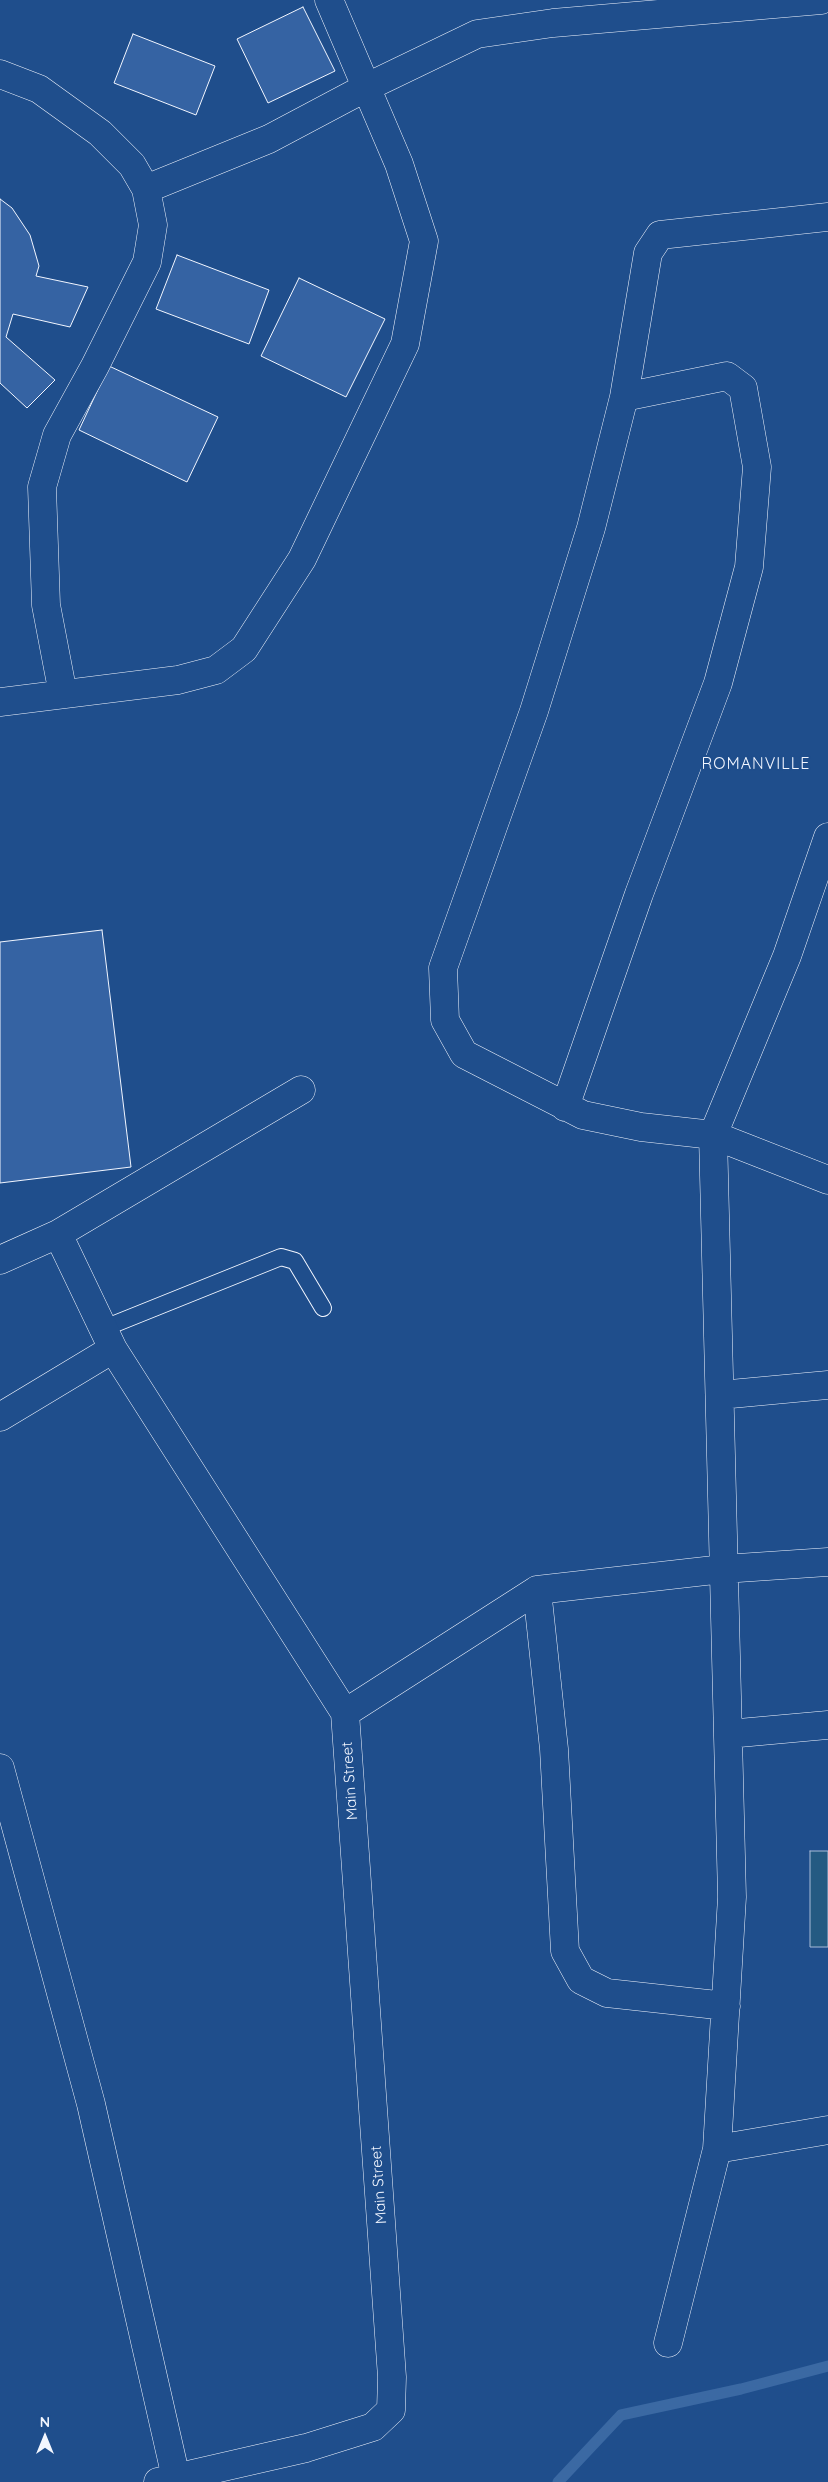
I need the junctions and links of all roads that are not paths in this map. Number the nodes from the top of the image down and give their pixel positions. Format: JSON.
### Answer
{"nodes":[{"id":1,"x":328,"y":0,"type":"edge"},
{"id":2,"x":821,"y":0,"type":"edge"},
{"id":3,"x":0,"y":74,"type":"edge"},
{"id":4,"x":367,"y":87,"type":"junction"},
{"id":5,"x":146,"y":189,"type":"junction"},
{"id":6,"x":828,"y":218,"type":"edge"},
{"id":7,"x":624,"y":397,"type":"junction"},
{"id":8,"x":63,"y":694,"type":"junction"},
{"id":9,"x":0,"y":702,"type":"edge"},
{"id":10,"x":828,"y":837,"type":"edge"},
{"id":11,"x":301,"y":1090,"type":"dead end"},
{"id":12,"x":566,"y":1107,"type":"junction"},
{"id":13,"x":713,"y":1135,"type":"junction"},
{"id":14,"x":828,"y":1180,"type":"edge"},
{"id":15,"x":58,"y":1234,"type":"junction"},
{"id":16,"x":0,"y":1260,"type":"edge"},
{"id":17,"x":323,"y":1308,"type":"dead end"},
{"id":18,"x":107,"y":1339,"type":"junction"},
{"id":19,"x":828,"y":1385,"type":"edge"},
{"id":20,"x":720,"y":1395,"type":"junction"},
{"id":21,"x":0,"y":1417,"type":"edge"},
{"id":22,"x":828,"y":1562,"type":"edge"},
{"id":23,"x":723,"y":1569,"type":"junction"},
{"id":24,"x":537,"y":1590,"type":"junction"},
{"id":25,"x":345,"y":1713,"type":"junction"},
{"id":26,"x":828,"y":1725,"type":"edge"},
{"id":27,"x":728,"y":1734,"type":"junction"},
{"id":28,"x":0,"y":1768,"type":"edge"},
{"id":29,"x":726,"y":2006,"type":"junction"},
{"id":30,"x":828,"y":2130,"type":"edge"},
{"id":31,"x":717,"y":2149,"type":"junction"},
{"id":32,"x":668,"y":2343,"type":"dead end"},
{"id":33,"x":171,"y":2480,"type":"edge"}],
"edges":[{"from":1,"to":4,"type":"street"},
{"from":2,"to":4,"type":"street"},
{"from":3,"to":5,"type":"street"},
{"from":4,"to":5,"type":"street"},
{"from":4,"to":8,"type":"street"},
{"from":5,"to":8,"type":"street"},
{"from":6,"to":7,"type":"street"},
{"from":7,"to":12,"type":"street"},
{"from":7,"to":12,"type":"street"},
{"from":8,"to":9,"type":"street"},
{"from":10,"to":13,"type":"street"},
{"from":11,"to":15,"type":"street"},
{"from":12,"to":13,"type":"street"},
{"from":13,"to":14,"type":"street"},
{"from":13,"to":20,"type":"street"},
{"from":15,"to":16,"type":"street"},
{"from":15,"to":18,"type":"street"},
{"from":17,"to":18,"type":"lane"},
{"from":18,"to":21,"type":"street"},
{"from":18,"to":25,"type":"street"},
{"from":19,"to":20,"type":"street"},
{"from":20,"to":23,"type":"street"},
{"from":22,"to":23,"type":"street"},
{"from":23,"to":24,"type":"street"},
{"from":23,"to":27,"type":"street"},
{"from":24,"to":25,"type":"street"},
{"from":24,"to":29,"type":"street"},
{"from":25,"to":33,"type":"street","name":"Main Street"},
{"from":26,"to":27,"type":"street"},
{"from":27,"to":29,"type":"street"},
{"from":28,"to":33,"type":"street"},
{"from":29,"to":31,"type":"street"},
{"from":30,"to":31,"type":"street"},
{"from":31,"to":32,"type":"street"}]}
